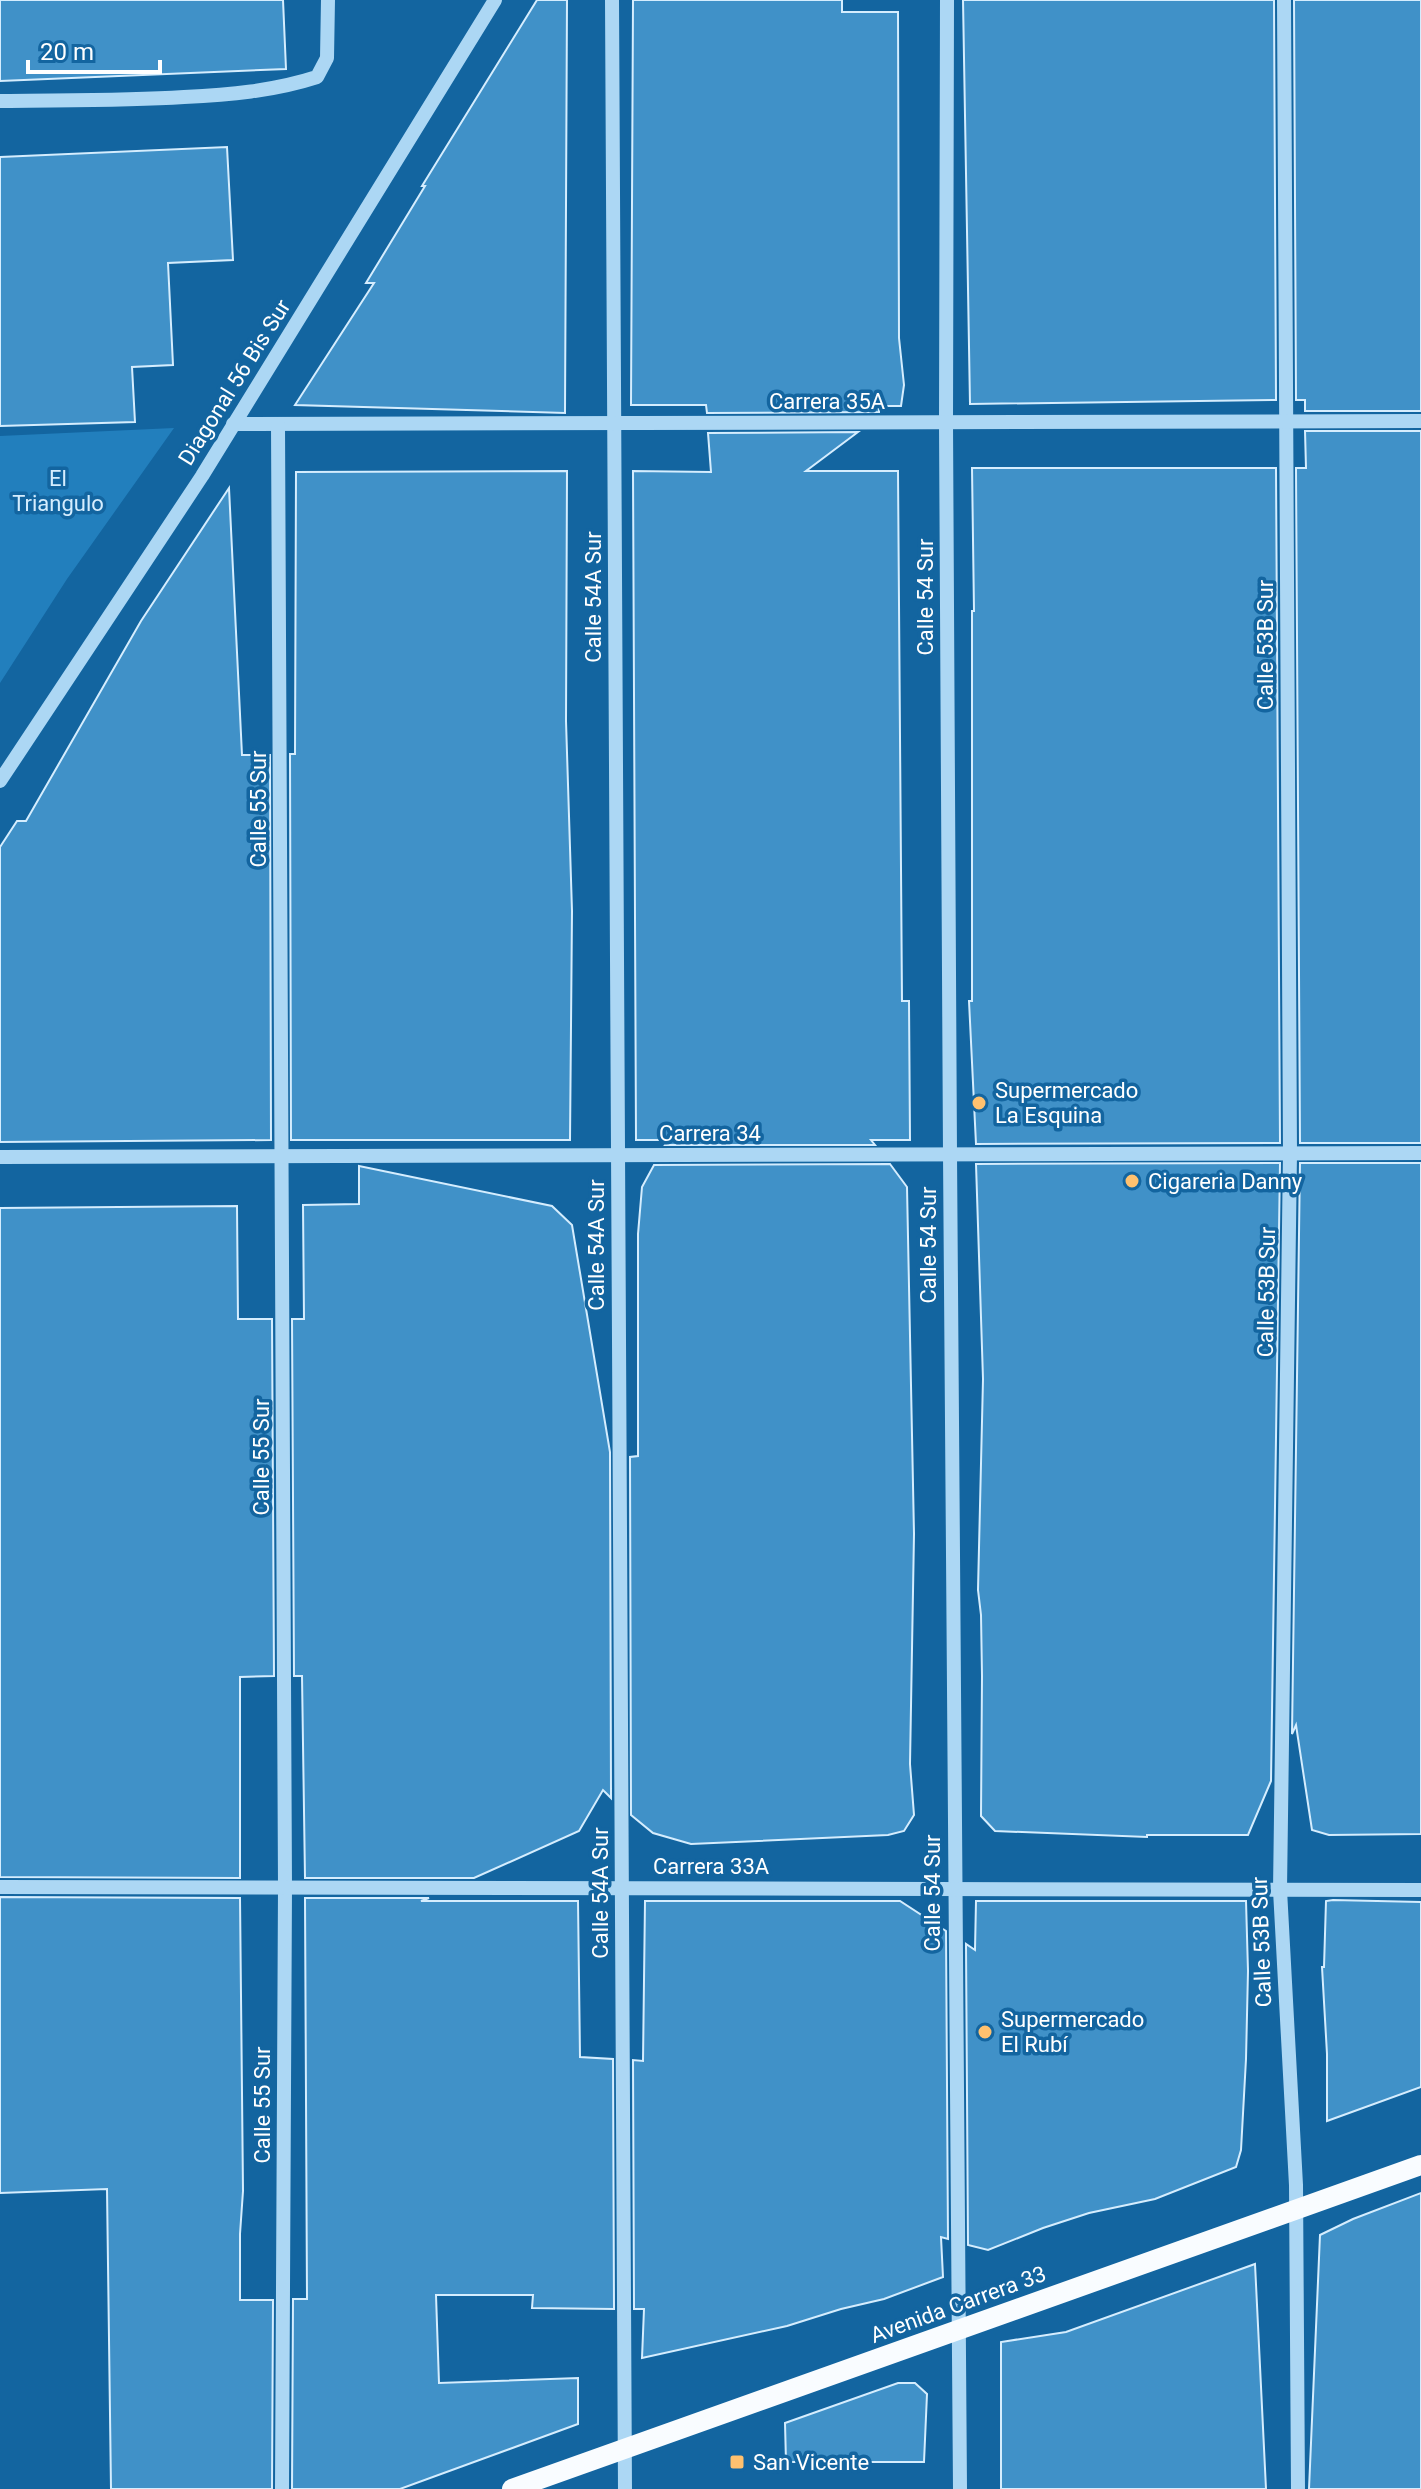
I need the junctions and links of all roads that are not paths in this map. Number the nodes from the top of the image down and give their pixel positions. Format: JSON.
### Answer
{"nodes":[{"id":1,"x":328,"y":0,"type":"edge"},
{"id":2,"x":495,"y":0,"type":"edge"},
{"id":3,"x":612,"y":0,"type":"edge"},
{"id":4,"x":947,"y":0,"type":"edge"},
{"id":5,"x":1284,"y":0,"type":"edge"},
{"id":6,"x":0,"y":101,"type":"edge"},
{"id":7,"x":1286,"y":421,"type":"junction"},
{"id":8,"x":1421,"y":421,"type":"edge"},
{"id":9,"x":946,"y":423,"type":"junction"},
{"id":10,"x":233,"y":424,"type":"junction"},
{"id":11,"x":614,"y":424,"type":"junction"},
{"id":12,"x":278,"y":425,"type":"junction"},
{"id":13,"x":0,"y":781,"type":"edge"},
{"id":14,"x":1290,"y":1153,"type":"junction"},
{"id":15,"x":1421,"y":1153,"type":"edge"},
{"id":16,"x":950,"y":1154,"type":"junction"},
{"id":17,"x":618,"y":1155,"type":"junction"},
{"id":18,"x":282,"y":1156,"type":"junction"},
{"id":19,"x":0,"y":1157,"type":"edge"},
{"id":20,"x":0,"y":1887,"type":"edge"},
{"id":21,"x":285,"y":1887,"type":"junction"},
{"id":22,"x":622,"y":1888,"type":"junction"},
{"id":23,"x":954,"y":1888,"type":"junction"},
{"id":24,"x":1280,"y":1890,"type":"junction"},
{"id":25,"x":1421,"y":1890,"type":"edge"},
{"id":26,"x":1421,"y":2165,"type":"edge"},
{"id":27,"x":1295,"y":2210,"type":"junction"},
{"id":28,"x":958,"y":2330,"type":"junction"},
{"id":29,"x":625,"y":2448,"type":"junction"},
{"id":30,"x":282,"y":2489,"type":"edge"},
{"id":31,"x":512,"y":2489,"type":"edge"},
{"id":32,"x":625,"y":2489,"type":"edge"},
{"id":33,"x":960,"y":2489,"type":"edge"},
{"id":34,"x":1298,"y":2489,"type":"edge"}],
"edges":[{"from":1,"to":6,"type":"street"},
{"from":2,"to":10,"type":"street","name":"Diagonal 56 Bis Sur"},
{"from":3,"to":11,"type":"street","name":"Calle 54A Sur"},
{"from":4,"to":9,"type":"street","name":"Calle 54 Sur"},
{"from":5,"to":7,"type":"street","name":"Calle 53B Sur"},
{"from":7,"to":8,"type":"street","name":"Carrera 35A"},
{"from":7,"to":9,"type":"street","name":"Carrera 35A"},
{"from":7,"to":14,"type":"street","name":"Calle 53B Sur"},
{"from":9,"to":11,"type":"street","name":"Carrera 35A"},
{"from":9,"to":16,"type":"street","name":"Calle 54 Sur"},
{"from":10,"to":12,"type":"street","name":"Carrera 35A"},
{"from":10,"to":13,"type":"street","name":"Diagonal 56 Bis Sur"},
{"from":11,"to":12,"type":"street","name":"Carrera 35A"},
{"from":11,"to":17,"type":"street","name":"Calle 54A Sur"},
{"from":12,"to":18,"type":"street","name":"Calle 55 Sur"},
{"from":14,"to":15,"type":"street","name":"Carrera 34"},
{"from":14,"to":16,"type":"street","name":"Carrera 34"},
{"from":14,"to":24,"type":"street","name":"Calle 53B Sur"},
{"from":16,"to":17,"type":"street","name":"Carrera 34"},
{"from":16,"to":23,"type":"street","name":"Calle 54 Sur"},
{"from":17,"to":18,"type":"street","name":"Carrera 34"},
{"from":17,"to":22,"type":"street","name":"Calle 54A Sur"},
{"from":18,"to":19,"type":"street","name":"Carrera 34"},
{"from":18,"to":21,"type":"street","name":"Calle 55 Sur"},
{"from":20,"to":21,"type":"street","name":"Carrera 33A"},
{"from":21,"to":22,"type":"street","name":"Carrera 33A"},
{"from":21,"to":30,"type":"street","name":"Calle 55 Sur"},
{"from":22,"to":23,"type":"street","name":"Carrera 33A"},
{"from":22,"to":29,"type":"street","name":"Calle 54A Sur"},
{"from":23,"to":24,"type":"street","name":"Carrera 33A"},
{"from":23,"to":28,"type":"street","name":"Calle 54 Sur"},
{"from":24,"to":25,"type":"street","name":"Carrera 33A"},
{"from":24,"to":27,"type":"street","name":"Calle 53B Sur"},
{"from":26,"to":27,"type":"main road","name":"Avenida Carrera 33"},
{"from":27,"to":28,"type":"main road","name":"Avenida Carrera 33"},
{"from":27,"to":34,"type":"street","name":"Calle 53B Sur"},
{"from":28,"to":29,"type":"main road","name":"Avenida Carrera 33"},
{"from":28,"to":33,"type":"street","name":"Calle 54 Sur"},
{"from":29,"to":31,"type":"main road","name":"Avenida Carrera 33"},
{"from":29,"to":32,"type":"street","name":"Calle 54A Sur"}]}
